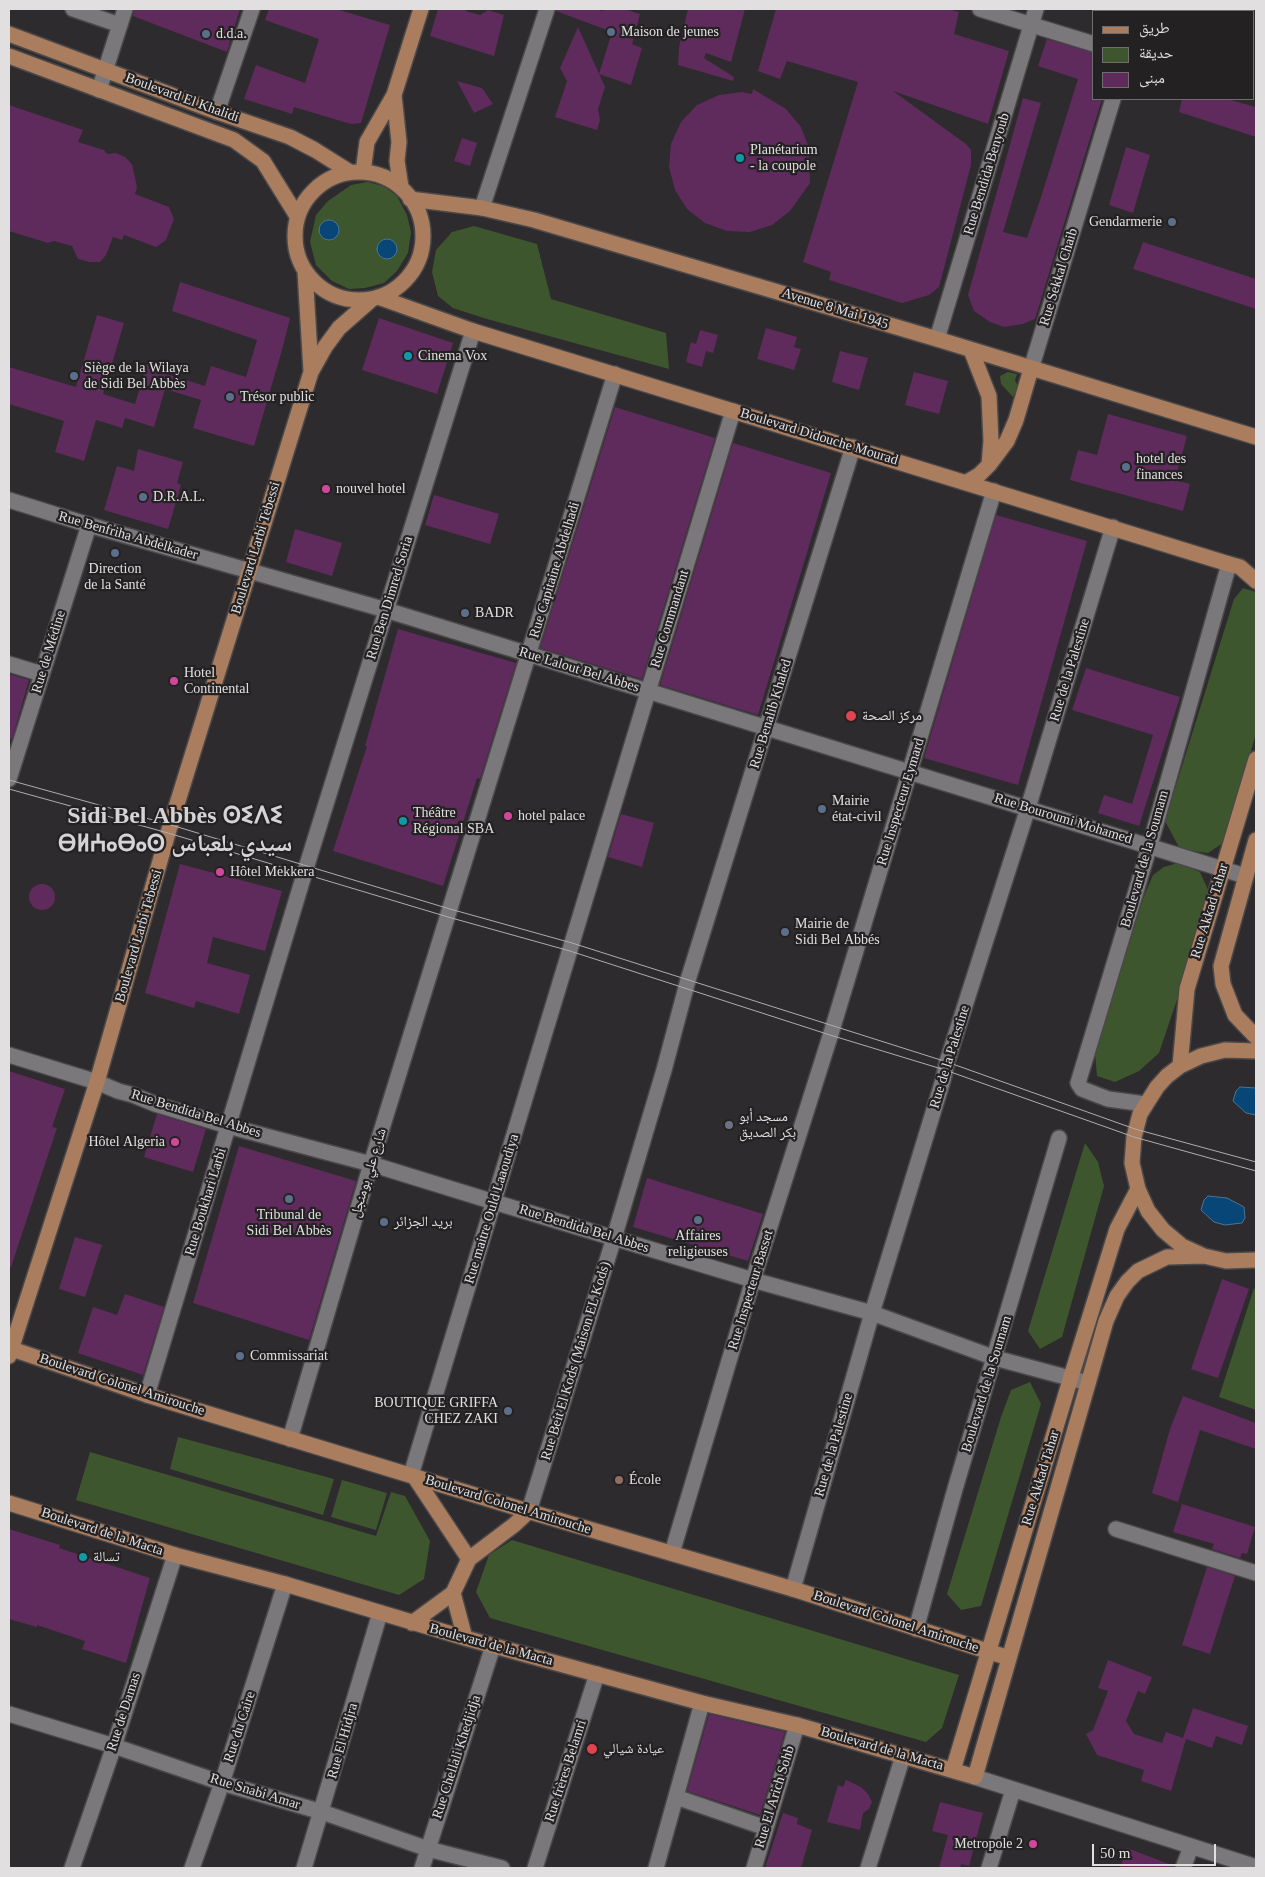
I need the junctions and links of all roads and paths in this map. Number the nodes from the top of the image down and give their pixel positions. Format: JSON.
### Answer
{"nodes":[{"id":1,"x":73,"y":9,"type":"edge"},
{"id":2,"x":125,"y":9,"type":"edge"},
{"id":3,"x":252,"y":9,"type":"edge"},
{"id":4,"x":421,"y":9,"type":"edge"},
{"id":5,"x":547,"y":9,"type":"edge"},
{"id":6,"x":980,"y":9,"type":"edge"},
{"id":7,"x":1036,"y":9,"type":"edge"},
{"id":8,"x":1032,"y":24,"type":"junction"},
{"id":9,"x":120,"y":25,"type":"junction"},
{"id":10,"x":9,"y":34,"type":"edge"},
{"id":11,"x":1092,"y":43,"type":"edge"},
{"id":12,"x":9,"y":56,"type":"edge"},
{"id":13,"x":105,"y":70,"type":"junction"},
{"id":14,"x":99,"y":90,"type":"junction"},
{"id":15,"x":394,"y":95,"type":"junction"},
{"id":16,"x":1112,"y":100,"type":"edge"},
{"id":17,"x":217,"y":112,"type":"junction"},
{"id":18,"x":356,"y":172,"type":"junction"},
{"id":19,"x":406,"y":193,"type":"junction"},
{"id":20,"x":482,"y":208,"type":"junction"},
{"id":21,"x":297,"y":216,"type":"junction"},
{"id":22,"x":305,"y":271,"type":"junction"},
{"id":23,"x":375,"y":298,"type":"junction"},
{"id":24,"x":473,"y":331,"type":"junction"},
{"id":25,"x":936,"y":339,"type":"junction"},
{"id":26,"x":971,"y":350,"type":"junction"},
{"id":27,"x":1031,"y":368,"type":"junction"},
{"id":28,"x":311,"y":372,"type":"junction"},
{"id":29,"x":615,"y":374,"type":"junction"},
{"id":30,"x":734,"y":411,"type":"junction"},
{"id":31,"x":1256,"y":437,"type":"edge"},
{"id":32,"x":853,"y":447,"type":"junction"},
{"id":33,"x":989,"y":465,"type":"junction"},
{"id":34,"x":967,"y":482,"type":"junction"},
{"id":35,"x":994,"y":491,"type":"junction"},
{"id":36,"x":9,"y":500,"type":"edge"},
{"id":37,"x":89,"y":525,"type":"junction"},
{"id":38,"x":1113,"y":527,"type":"junction"},
{"id":39,"x":1234,"y":566,"type":"junction"},
{"id":40,"x":248,"y":571,"type":"junction"},
{"id":41,"x":1256,"y":572,"type":"edge"},
{"id":42,"x":1256,"y":581,"type":"edge"},
{"id":43,"x":386,"y":610,"type":"junction"},
{"id":44,"x":529,"y":654,"type":"junction"},
{"id":45,"x":9,"y":664,"type":"edge"},
{"id":46,"x":42,"y":674,"type":"junction"},
{"id":47,"x":649,"y":692,"type":"junction"},
{"id":48,"x":767,"y":728,"type":"junction"},
{"id":49,"x":1256,"y":759,"type":"edge"},
{"id":50,"x":909,"y":772,"type":"junction"},
{"id":51,"x":9,"y":779,"type":"edge"},
{"id":52,"x":1028,"y":808,"type":"junction"},
{"id":53,"x":1256,"y":840,"type":"edge"},
{"id":54,"x":1150,"y":845,"type":"junction"},
{"id":55,"x":307,"y":865,"type":"joint"},
{"id":56,"x":1223,"y":869,"type":"junction"},
{"id":57,"x":1245,"y":876,"type":"junction"},
{"id":58,"x":450,"y":909,"type":"joint"},
{"id":59,"x":572,"y":943,"type":"joint"},
{"id":60,"x":688,"y":980,"type":"joint"},
{"id":61,"x":833,"y":1027,"type":"joint"},
{"id":62,"x":1256,"y":1038,"type":"edge"},
{"id":63,"x":1256,"y":1051,"type":"edge"},
{"id":64,"x":9,"y":1055,"type":"edge"},
{"id":65,"x":1180,"y":1066,"type":"junction"},
{"id":66,"x":97,"y":1082,"type":"junction"},
{"id":67,"x":1146,"y":1104,"type":"junction"},
{"id":68,"x":228,"y":1126,"type":"junction"},
{"id":69,"x":1059,"y":1138,"type":"dead end"},
{"id":70,"x":372,"y":1164,"type":"junction"},
{"id":71,"x":1138,"y":1189,"type":"junction"},
{"id":72,"x":494,"y":1202,"type":"junction"},
{"id":73,"x":614,"y":1238,"type":"junction"},
{"id":74,"x":1204,"y":1256,"type":"junction"},
{"id":75,"x":1254,"y":1262,"type":"edge"},
{"id":76,"x":754,"y":1280,"type":"junction"},
{"id":77,"x":872,"y":1313,"type":"junction"},
{"id":78,"x":9,"y":1351,"type":"edge"},
{"id":79,"x":995,"y":1358,"type":"junction"},
{"id":80,"x":1071,"y":1377,"type":"junction"},
{"id":81,"x":1088,"y":1383,"type":"junction"},
{"id":82,"x":148,"y":1395,"type":"junction"},
{"id":83,"x":290,"y":1439,"type":"junction"},
{"id":84,"x":412,"y":1476,"type":"junction"},
{"id":85,"x":9,"y":1503,"type":"edge"},
{"id":86,"x":529,"y":1511,"type":"junction"},
{"id":87,"x":1116,"y":1529,"type":"dead end"},
{"id":88,"x":672,"y":1553,"type":"junction"},
{"id":89,"x":174,"y":1555,"type":"junction"},
{"id":90,"x":469,"y":1559,"type":"junction"},
{"id":91,"x":1256,"y":1573,"type":"edge"},
{"id":92,"x":285,"y":1584,"type":"junction"},
{"id":93,"x":793,"y":1589,"type":"junction"},
{"id":94,"x":453,"y":1593,"type":"junction"},
{"id":95,"x":380,"y":1613,"type":"junction"},
{"id":96,"x":412,"y":1622,"type":"junction"},
{"id":97,"x":916,"y":1629,"type":"junction"},
{"id":98,"x":465,"y":1638,"type":"junction"},
{"id":99,"x":493,"y":1646,"type":"junction"},
{"id":100,"x":989,"y":1652,"type":"junction"},
{"id":101,"x":1009,"y":1658,"type":"junction"},
{"id":102,"x":597,"y":1674,"type":"junction"},
{"id":103,"x":702,"y":1702,"type":"junction"},
{"id":104,"x":9,"y":1714,"type":"edge"},
{"id":105,"x":797,"y":1725,"type":"junction"},
{"id":106,"x":114,"y":1746,"type":"junction"},
{"id":107,"x":903,"y":1756,"type":"junction"},
{"id":108,"x":953,"y":1770,"type":"junction"},
{"id":109,"x":976,"y":1777,"type":"junction"},
{"id":110,"x":222,"y":1783,"type":"junction"},
{"id":111,"x":1013,"y":1790,"type":"junction"},
{"id":112,"x":676,"y":1797,"type":"junction"},
{"id":113,"x":322,"y":1812,"type":"junction"},
{"id":114,"x":766,"y":1828,"type":"junction"},
{"id":115,"x":1191,"y":1847,"type":"junction"},
{"id":116,"x":428,"y":1849,"type":"junction"},
{"id":117,"x":1256,"y":1864,"type":"edge"},
{"id":118,"x":72,"y":1868,"type":"edge"},
{"id":119,"x":192,"y":1868,"type":"edge"},
{"id":120,"x":304,"y":1868,"type":"edge"},
{"id":121,"x":422,"y":1868,"type":"edge"},
{"id":122,"x":502,"y":1868,"type":"edge"},
{"id":123,"x":536,"y":1868,"type":"edge"},
{"id":124,"x":656,"y":1868,"type":"edge"},
{"id":125,"x":754,"y":1868,"type":"edge"},
{"id":126,"x":868,"y":1868,"type":"edge"},
{"id":127,"x":989,"y":1868,"type":"edge"},
{"id":128,"x":1183,"y":1868,"type":"edge"}],
"edges":[{"from":1,"to":9,"type":"street"},
{"from":2,"to":9,"type":"street"},
{"from":3,"to":17,"type":"street"},
{"from":4,"to":15,"type":"main road"},
{"from":5,"to":20,"type":"street"},
{"from":6,"to":8,"type":"street"},
{"from":7,"to":8,"type":"street","name":"Rue Bendida Benyoub"},
{"from":8,"to":11,"type":"street"},
{"from":8,"to":25,"type":"street","name":"Rue Bendida Benyoub"},
{"from":9,"to":13,"type":"street"},
{"from":10,"to":13,"type":"main road","name":"Boulevard El Khalidi"},
{"from":12,"to":14,"type":"main road"},
{"from":13,"to":14,"type":"street"},
{"from":13,"to":17,"type":"main road","name":"Boulevard El Khalidi"},
{"from":14,"to":21,"type":"main road"},
{"from":15,"to":18,"type":"main road"},
{"from":15,"to":19,"type":"main road"},
{"from":16,"to":27,"type":"street","name":"Rue Sekkal Chaib"},
{"from":17,"to":18,"type":"main road","name":"Boulevard El Khalidi"},
{"from":18,"to":19,"type":"main road"},
{"from":18,"to":21,"type":"main road"},
{"from":19,"to":20,"type":"main road","name":"Avenue 8 Mai 1945"},
{"from":19,"to":23,"type":"main road"},
{"from":20,"to":25,"type":"main road","name":"Avenue 8 Mai 1945"},
{"from":21,"to":22,"type":"main road"},
{"from":22,"to":23,"type":"main road"},
{"from":22,"to":28,"type":"main road"},
{"from":23,"to":24,"type":"main road","name":"Boulevard Didouche Mourad"},
{"from":23,"to":28,"type":"main road"},
{"from":24,"to":29,"type":"main road","name":"Boulevard Didouche Mourad"},
{"from":24,"to":43,"type":"street","name":"Rue Ben Dimred Soria"},
{"from":25,"to":26,"type":"main road","name":"Avenue 8 Mai 1945"},
{"from":26,"to":27,"type":"main road","name":"Avenue 8 Mai 1945"},
{"from":26,"to":33,"type":"main road"},
{"from":27,"to":31,"type":"main road","name":"Avenue 8 Mai 1945"},
{"from":27,"to":33,"type":"main road"},
{"from":28,"to":40,"type":"main road","name":"Boulevard Larbi Tebessi"},
{"from":29,"to":30,"type":"main road","name":"Boulevard Didouche Mourad"},
{"from":29,"to":44,"type":"street","name":"Rue Capitaine Abdelhadi"},
{"from":30,"to":32,"type":"main road","name":"Boulevard Didouche Mourad"},
{"from":30,"to":47,"type":"street","name":"Rue Commandant"},
{"from":32,"to":34,"type":"main road","name":"Boulevard Didouche Mourad"},
{"from":32,"to":48,"type":"street","name":"Rue Benalib Khaled"},
{"from":33,"to":34,"type":"main road"},
{"from":34,"to":35,"type":"main road","name":"Boulevard Didouche Mourad"},
{"from":35,"to":38,"type":"main road","name":"Boulevard Didouche Mourad"},
{"from":35,"to":50,"type":"street","name":"Rue Inspecteur Eymard"},
{"from":36,"to":37,"type":"street","name":"Rue Benfriha Abdelkader"},
{"from":37,"to":40,"type":"street","name":"Rue Benfriha Abdelkader"},
{"from":37,"to":46,"type":"street","name":"Rue de Médine"},
{"from":38,"to":39,"type":"main road","name":"Boulevard Didouche Mourad"},
{"from":38,"to":52,"type":"street","name":"Rue de la Palestine"},
{"from":39,"to":41,"type":"main road"},
{"from":39,"to":42,"type":"main road","name":"Boulevard Didouche Mourad"},
{"from":39,"to":54,"type":"street","name":"Boulevard de la Soumam"},
{"from":40,"to":43,"type":"street","name":"Rue Lalout Bel Abbes"},
{"from":40,"to":66,"type":"main road","name":"Boulevard Larbi Tebessi"},
{"from":43,"to":44,"type":"street","name":"Rue Lalout Bel Abbes"},
{"from":43,"to":55,"type":"street","name":"Rue Ben Dimred Soria"},
{"from":44,"to":47,"type":"street","name":"Rue Lalout Bel Abbes"},
{"from":44,"to":58,"type":"street","name":"Rue Capitaine Abdelhadi"},
{"from":45,"to":46,"type":"street"},
{"from":46,"to":51,"type":"street","name":"Rue de Médine"},
{"from":47,"to":48,"type":"street","name":"Rue Lalout Bel Abbes"},
{"from":47,"to":59,"type":"street","name":"Rue Commandant"},
{"from":48,"to":50,"type":"street","name":"Rue Lalout Bel Abbes"},
{"from":48,"to":60,"type":"street","name":"Rue Benalib Khaled"},
{"from":49,"to":56,"type":"main road","name":"Rue Akkad Tahar"},
{"from":50,"to":52,"type":"street","name":"Rue Bouroumi Mohamed"},
{"from":50,"to":61,"type":"street","name":"Rue Inspecteur Eymard"},
{"from":52,"to":54,"type":"street","name":"Rue Bouroumi Mohamed"},
{"from":52,"to":77,"type":"street","name":"Rue de la Palestine"},
{"from":53,"to":57,"type":"main road","name":"Rue Akkad Tahar"},
{"from":54,"to":56,"type":"street","name":"Rue Bouroumi Mohamed"},
{"from":54,"to":67,"type":"street","name":"Boulevard de la Soumam"},
{"from":55,"to":68,"type":"street","name":"Rue Boukhari Larbi"},
{"from":56,"to":57,"type":"street","name":"Rue Bouroumi Mohamed"},
{"from":56,"to":65,"type":"main road","name":"Rue Akkad Tahar"},
{"from":57,"to":62,"type":"main road","name":"Rue Akkad Tahar"},
{"from":58,"to":70,"type":"street","name":"شارع علي بومنجل"},
{"from":59,"to":72,"type":"street","name":"Rue maitre Ould Laaoudiya"},
{"from":60,"to":73,"type":"street","name":"Rue Beit El Kods (Maison EL Kods)"},
{"from":61,"to":76,"type":"street","name":"Rue Inspecteur Basset"},
{"from":63,"to":65,"type":"main road"},
{"from":64,"to":66,"type":"street","name":"Rue Bendida Bel Abbes"},
{"from":65,"to":67,"type":"main road"},
{"from":66,"to":68,"type":"street","name":"Rue Bendida Bel Abbes"},
{"from":66,"to":78,"type":"main road","name":"Boulevard Larbi Tebessi"},
{"from":67,"to":71,"type":"main road"},
{"from":68,"to":70,"type":"street","name":"Rue Bendida Bel Abbes"},
{"from":68,"to":82,"type":"street","name":"Rue Boukhari Larbi"},
{"from":69,"to":79,"type":"street","name":"Boulevard de la Soumam"},
{"from":70,"to":72,"type":"street","name":"Rue Bendida Bel Abbes"},
{"from":70,"to":83,"type":"street","name":"شارع علي بومنجل"},
{"from":71,"to":74,"type":"main road"},
{"from":71,"to":80,"type":"main road","name":"Rue Akkad Tahar"},
{"from":72,"to":73,"type":"street","name":"Rue Bendida Bel Abbes"},
{"from":72,"to":84,"type":"street","name":"Rue maitre Ould Laaoudiya"},
{"from":73,"to":76,"type":"street","name":"Rue Bendida Bel Abbes"},
{"from":73,"to":86,"type":"street","name":"Rue Beit El Kods (Maison EL Kods)"},
{"from":74,"to":75,"type":"main road"},
{"from":74,"to":81,"type":"main road","name":"Rue Akkad Tahar"},
{"from":76,"to":77,"type":"street","name":"Rue Bendida Bel Abbes"},
{"from":76,"to":88,"type":"street","name":"Rue Inspecteur Basset"},
{"from":77,"to":79,"type":"street","name":"Rue Bendida Bel Abbes"},
{"from":77,"to":93,"type":"street","name":"Rue de la Palestine"},
{"from":78,"to":82,"type":"main road","name":"Boulevard Colonel Amirouche"},
{"from":79,"to":80,"type":"street","name":"Rue Bendida Bel Abbes"},
{"from":79,"to":97,"type":"street","name":"Boulevard de la Soumam"},
{"from":80,"to":81,"type":"street","name":"Rue Bendida Bel Abbes"},
{"from":80,"to":100,"type":"main road","name":"Rue Akkad Tahar"},
{"from":81,"to":101,"type":"main road","name":"Rue Akkad Tahar"},
{"from":82,"to":83,"type":"main road","name":"Boulevard Colonel Amirouche"},
{"from":83,"to":84,"type":"main road","name":"Boulevard Colonel Amirouche"},
{"from":84,"to":86,"type":"main road","name":"Boulevard Colonel Amirouche"},
{"from":84,"to":90,"type":"main road"},
{"from":85,"to":89,"type":"main road","name":"Boulevard de la Macta"},
{"from":86,"to":88,"type":"main road","name":"Boulevard Colonel Amirouche"},
{"from":86,"to":90,"type":"main road"},
{"from":87,"to":91,"type":"street"},
{"from":88,"to":93,"type":"main road","name":"Boulevard Colonel Amirouche"},
{"from":89,"to":92,"type":"main road","name":"Boulevard de la Macta"},
{"from":89,"to":106,"type":"street","name":"Rue de Damas"},
{"from":90,"to":94,"type":"main road"},
{"from":92,"to":95,"type":"main road","name":"Boulevard de la Macta"},
{"from":92,"to":110,"type":"street","name":"Rue du Caire"},
{"from":93,"to":97,"type":"main road","name":"Boulevard Colonel Amirouche"},
{"from":94,"to":96,"type":"main road"},
{"from":94,"to":98,"type":"main road"},
{"from":95,"to":96,"type":"main road","name":"Boulevard de la Macta"},
{"from":95,"to":113,"type":"street","name":"Rue El Hidjra"},
{"from":96,"to":98,"type":"main road","name":"Boulevard de la Macta"},
{"from":97,"to":100,"type":"main road","name":"Boulevard Colonel Amirouche"},
{"from":98,"to":99,"type":"main road","name":"Boulevard de la Macta"},
{"from":99,"to":102,"type":"main road","name":"Boulevard de la Macta"},
{"from":99,"to":116,"type":"street","name":"Rue Chellali Khedjidja"},
{"from":100,"to":101,"type":"main road","name":"Boulevard Colonel Amirouche"},
{"from":100,"to":108,"type":"main road","name":"Rue Akkad Tahar"},
{"from":101,"to":109,"type":"main road","name":"Rue Akkad Tahar"},
{"from":102,"to":103,"type":"main road","name":"Boulevard de la Macta"},
{"from":102,"to":123,"type":"street","name":"Rue frères Belamri"},
{"from":103,"to":105,"type":"main road","name":"Boulevard de la Macta"},
{"from":103,"to":112,"type":"street"},
{"from":104,"to":106,"type":"street","name":"Rue Snabi Amar"},
{"from":105,"to":107,"type":"main road","name":"Boulevard de la Macta"},
{"from":105,"to":114,"type":"street","name":"Rue El Arich Sohb"},
{"from":106,"to":110,"type":"street","name":"Rue Snabi Amar"},
{"from":106,"to":118,"type":"street","name":"Rue de Damas"},
{"from":107,"to":108,"type":"main road","name":"Boulevard de la Macta"},
{"from":107,"to":126,"type":"street"},
{"from":108,"to":109,"type":"main road","name":"Boulevard de la Macta"},
{"from":109,"to":111,"type":"street"},
{"from":110,"to":113,"type":"street","name":"Rue Snabi Amar"},
{"from":110,"to":119,"type":"street","name":"Rue du Caire"},
{"from":111,"to":115,"type":"street"},
{"from":111,"to":127,"type":"street"},
{"from":112,"to":114,"type":"street"},
{"from":112,"to":124,"type":"street"},
{"from":113,"to":116,"type":"street","name":"Rue Snabi Amar"},
{"from":113,"to":120,"type":"street","name":"Rue El Hidjra"},
{"from":114,"to":125,"type":"street","name":"Rue El Arich Sohb"},
{"from":115,"to":117,"type":"street"},
{"from":115,"to":128,"type":"street"},
{"from":116,"to":121,"type":"street","name":"Rue Chellali Khedjidja"},
{"from":116,"to":122,"type":"street","name":"Rue Snabi Amar"}]}
